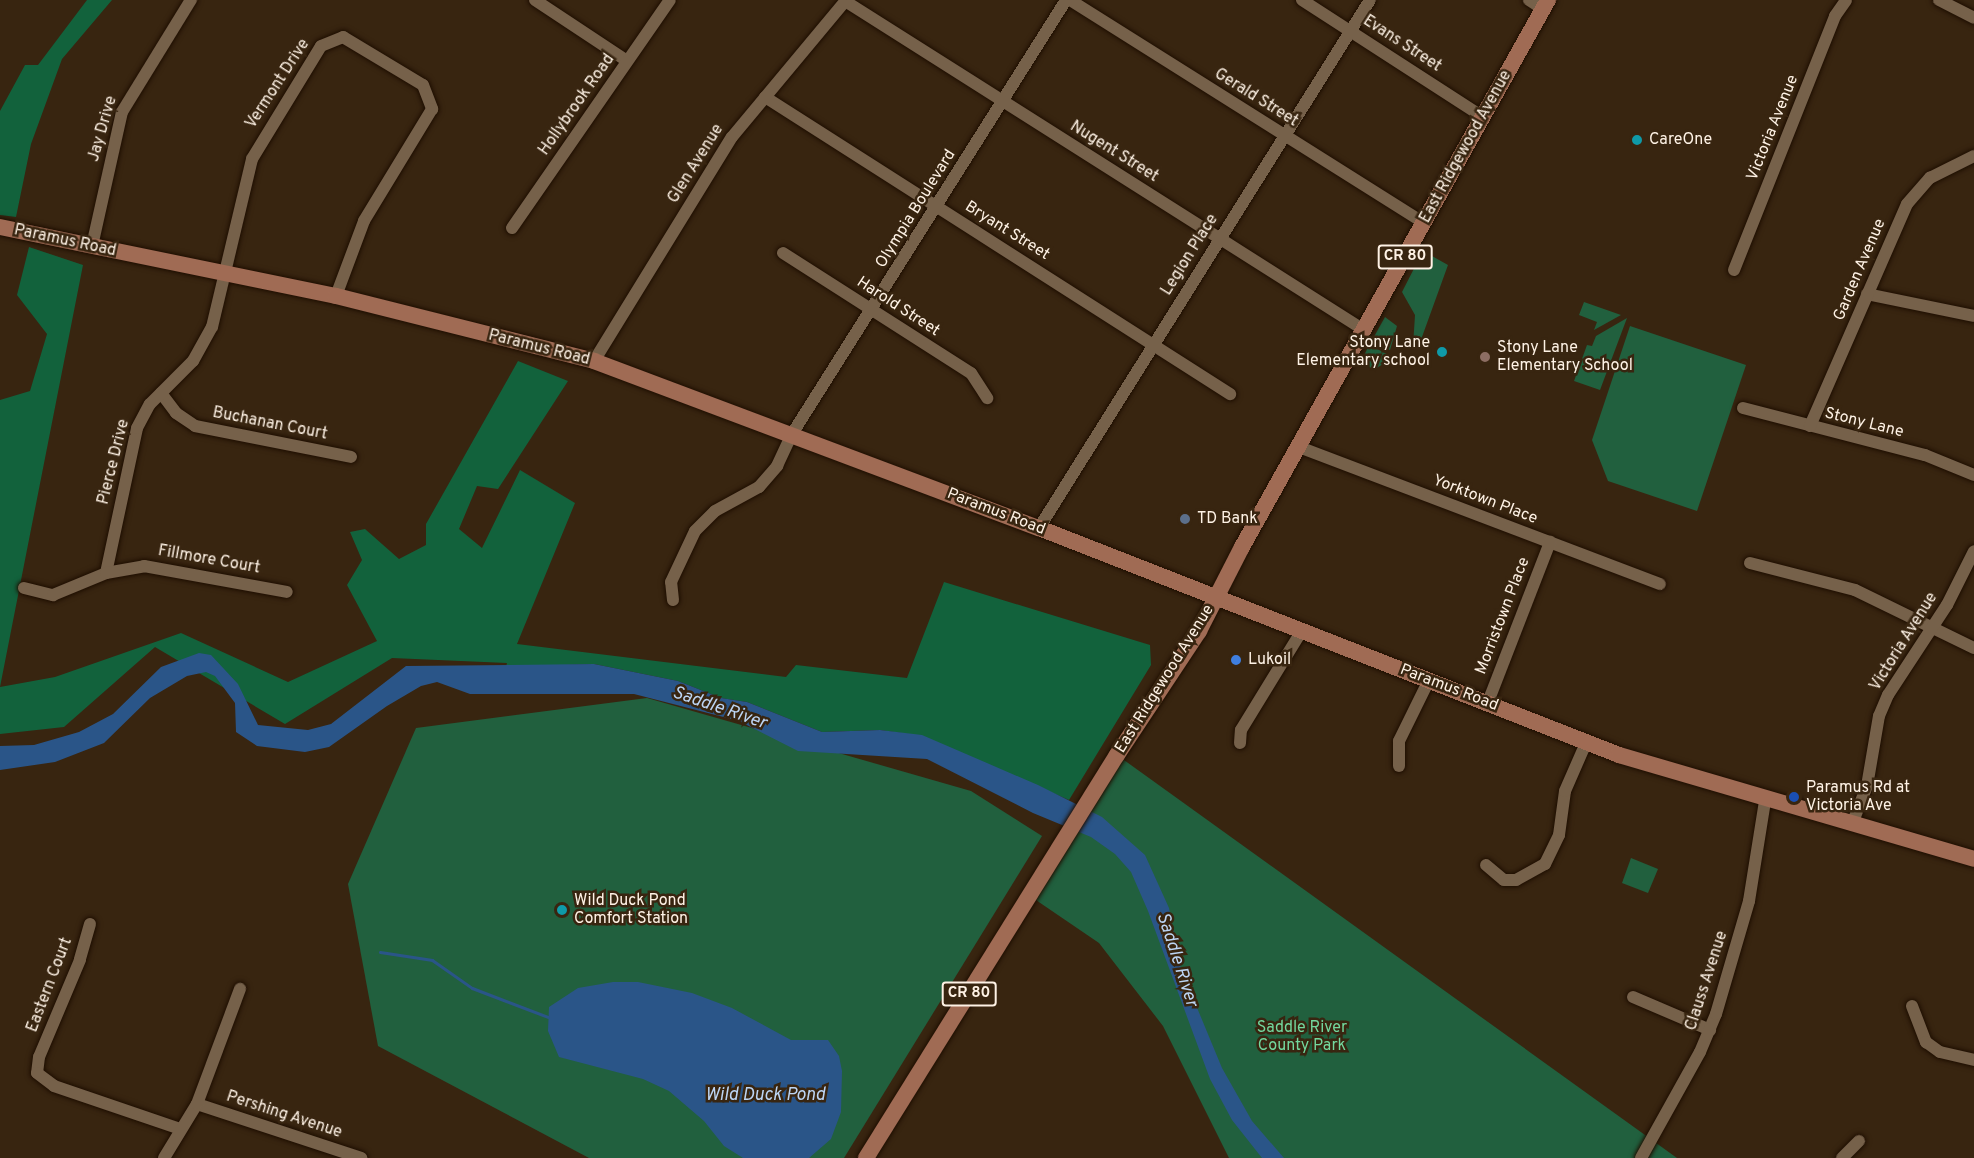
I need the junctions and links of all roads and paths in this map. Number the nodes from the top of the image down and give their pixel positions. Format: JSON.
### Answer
{"nodes":[{"id":1,"x":190,"y":0,"type":"edge"},
{"id":2,"x":535,"y":0,"type":"edge"},
{"id":3,"x":670,"y":0,"type":"edge"},
{"id":4,"x":846,"y":0,"type":"edge"},
{"id":5,"x":1068,"y":0,"type":"edge"},
{"id":6,"x":1302,"y":0,"type":"edge"},
{"id":7,"x":1370,"y":0,"type":"edge"},
{"id":8,"x":1528,"y":0,"type":"edge"},
{"id":9,"x":1846,"y":0,"type":"edge"},
{"id":10,"x":1939,"y":0,"type":"edge"},
{"id":11,"x":1546,"y":5,"type":"edge"},
{"id":12,"x":1974,"y":18,"type":"edge"},
{"id":13,"x":1350,"y":31,"type":"junction"},
{"id":14,"x":627,"y":61,"type":"junction"},
{"id":15,"x":765,"y":97,"type":"junction"},
{"id":16,"x":1004,"y":102,"type":"junction"},
{"id":17,"x":1483,"y":117,"type":"junction"},
{"id":18,"x":1285,"y":136,"type":"junction"},
{"id":19,"x":1974,"y":156,"type":"edge"},
{"id":20,"x":938,"y":206,"type":"junction"},
{"id":21,"x":1424,"y":224,"type":"junction"},
{"id":22,"x":0,"y":227,"type":"edge"},
{"id":23,"x":512,"y":228,"type":"dead end"},
{"id":24,"x":1220,"y":239,"type":"junction"},
{"id":25,"x":92,"y":246,"type":"junction"},
{"id":26,"x":783,"y":253,"type":"dead end"},
{"id":27,"x":1734,"y":270,"type":"dead end"},
{"id":28,"x":226,"y":276,"type":"junction"},
{"id":29,"x":1867,"y":294,"type":"junction"},
{"id":30,"x":336,"y":296,"type":"junction"},
{"id":31,"x":872,"y":310,"type":"junction"},
{"id":32,"x":1974,"y":316,"type":"edge"},
{"id":33,"x":1364,"y":330,"type":"junction"},
{"id":34,"x":1154,"y":344,"type":"junction"},
{"id":35,"x":594,"y":361,"type":"junction"},
{"id":36,"x":161,"y":393,"type":"junction"},
{"id":37,"x":1230,"y":394,"type":"dead end"},
{"id":38,"x":987,"y":398,"type":"dead end"},
{"id":39,"x":1743,"y":408,"type":"dead end"},
{"id":40,"x":1810,"y":426,"type":"junction"},
{"id":41,"x":792,"y":434,"type":"junction"},
{"id":42,"x":1299,"y":447,"type":"junction"},
{"id":43,"x":351,"y":457,"type":"dead end"},
{"id":44,"x":1974,"y":476,"type":"edge"},
{"id":45,"x":1039,"y":528,"type":"junction"},
{"id":46,"x":1550,"y":542,"type":"junction"},
{"id":47,"x":1974,"y":551,"type":"edge"},
{"id":48,"x":1750,"y":563,"type":"dead end"},
{"id":49,"x":106,"y":573,"type":"junction"},
{"id":50,"x":1660,"y":584,"type":"dead end"},
{"id":51,"x":24,"y":588,"type":"dead end"},
{"id":52,"x":287,"y":592,"type":"dead end"},
{"id":53,"x":673,"y":600,"type":"dead end"},
{"id":54,"x":1215,"y":600,"type":"junction"},
{"id":55,"x":1933,"y":627,"type":"junction"},
{"id":56,"x":1301,"y":632,"type":"junction"},
{"id":57,"x":1974,"y":648,"type":"edge"},
{"id":58,"x":1429,"y":680,"type":"junction"},
{"id":59,"x":1488,"y":702,"type":"junction"},
{"id":60,"x":1586,"y":742,"type":"junction"},
{"id":61,"x":1240,"y":743,"type":"dead end"},
{"id":62,"x":1399,"y":766,"type":"dead end"},
{"id":63,"x":1765,"y":801,"type":"junction"},
{"id":64,"x":1852,"y":824,"type":"junction"},
{"id":65,"x":1974,"y":859,"type":"edge"},
{"id":66,"x":1486,"y":865,"type":"dead end"},
{"id":67,"x":90,"y":924,"type":"dead end"},
{"id":68,"x":240,"y":989,"type":"dead end"},
{"id":69,"x":1633,"y":997,"type":"dead end"},
{"id":70,"x":1912,"y":1006,"type":"dead end"},
{"id":71,"x":1710,"y":1030,"type":"junction"},
{"id":72,"x":1974,"y":1060,"type":"edge"},
{"id":73,"x":197,"y":1104,"type":"junction"},
{"id":74,"x":180,"y":1129,"type":"junction"},
{"id":75,"x":1859,"y":1141,"type":"dead end"},
{"id":76,"x":164,"y":1158,"type":"edge"},
{"id":77,"x":362,"y":1158,"type":"edge"},
{"id":78,"x":866,"y":1158,"type":"edge"},
{"id":79,"x":1641,"y":1158,"type":"edge"},
{"id":80,"x":1842,"y":1158,"type":"edge"}],
"edges":[{"from":1,"to":25,"type":"street","name":"Jay Drive"},
{"from":2,"to":14,"type":"street"},
{"from":3,"to":14,"type":"street","name":"Hollybrook Road"},
{"from":4,"to":15,"type":"street","name":"Glen Avenue"},
{"from":4,"to":16,"type":"street","name":"Nugent Street"},
{"from":5,"to":16,"type":"street","name":"Olympia Boulevard"},
{"from":5,"to":18,"type":"street","name":"Gerald Street"},
{"from":6,"to":13,"type":"street","name":"Evans Street"},
{"from":7,"to":13,"type":"street","name":"Legion Place"},
{"from":8,"to":11,"type":"street"},
{"from":9,"to":27,"type":"street","name":"Victoria Avenue"},
{"from":10,"to":12,"type":"street"},
{"from":11,"to":17,"type":"main road","name":"East Ridgewood Avenue","number":"CR 80"},
{"from":13,"to":17,"type":"street","name":"Evans Street"},
{"from":13,"to":18,"type":"street","name":"Legion Place"},
{"from":14,"to":23,"type":"street","name":"Hollybrook Road"},
{"from":15,"to":20,"type":"street","name":"Bryant Street"},
{"from":15,"to":35,"type":"street","name":"Glen Avenue"},
{"from":16,"to":20,"type":"street","name":"Olympia Boulevard"},
{"from":16,"to":24,"type":"street","name":"Nugent Street"},
{"from":17,"to":21,"type":"main road","name":"East Ridgewood Avenue","number":"CR 80"},
{"from":18,"to":21,"type":"street","name":"Gerald Street"},
{"from":18,"to":24,"type":"street","name":"Legion Place"},
{"from":19,"to":29,"type":"street","name":"Garden Avenue"},
{"from":20,"to":31,"type":"street","name":"Olympia Boulevard"},
{"from":20,"to":34,"type":"street","name":"Bryant Street"},
{"from":21,"to":33,"type":"main road","name":"East Ridgewood Avenue","number":"CR 80"},
{"from":22,"to":25,"type":"main road","name":"Paramus Road"},
{"from":24,"to":33,"type":"street","name":"Nugent Street"},
{"from":24,"to":34,"type":"street","name":"Legion Place"},
{"from":25,"to":28,"type":"main road","name":"Paramus Road"},
{"from":26,"to":31,"type":"street","name":"Harold Street"},
{"from":28,"to":30,"type":"main road","name":"Paramus Road"},
{"from":28,"to":30,"type":"street","name":"Vermont Drive"},
{"from":28,"to":36,"type":"street","name":"Pierce Drive"},
{"from":29,"to":32,"type":"street"},
{"from":29,"to":40,"type":"street","name":"Garden Avenue"},
{"from":30,"to":35,"type":"main road","name":"Paramus Road"},
{"from":31,"to":38,"type":"street","name":"Harold Street"},
{"from":31,"to":41,"type":"street","name":"Olympia Boulevard"},
{"from":33,"to":42,"type":"main road","name":"East Ridgewood Avenue","number":"CR 80"},
{"from":34,"to":37,"type":"street","name":"Bryant Street"},
{"from":34,"to":45,"type":"street","name":"Legion Place"},
{"from":35,"to":41,"type":"main road","name":"Paramus Road"},
{"from":36,"to":43,"type":"street","name":"Buchanan Court"},
{"from":36,"to":49,"type":"street","name":"Pierce Drive"},
{"from":39,"to":40,"type":"street","name":"Stony Lane"},
{"from":40,"to":44,"type":"street","name":"Stony Lane"},
{"from":41,"to":45,"type":"main road","name":"Paramus Road"},
{"from":41,"to":53,"type":"street","name":"Olympia Boulevard"},
{"from":42,"to":46,"type":"street","name":"Yorktown Place"},
{"from":42,"to":54,"type":"main road","name":"East Ridgewood Avenue","number":"CR 80"},
{"from":45,"to":54,"type":"main road","name":"Paramus Road"},
{"from":46,"to":50,"type":"street","name":"Yorktown Place"},
{"from":46,"to":59,"type":"street","name":"Morristown Place"},
{"from":47,"to":55,"type":"street","name":"Victoria Avenue"},
{"from":48,"to":55,"type":"street"},
{"from":49,"to":51,"type":"street","name":"Fillmore Court"},
{"from":49,"to":52,"type":"street","name":"Fillmore Court"},
{"from":54,"to":56,"type":"main road","name":"Paramus Road"},
{"from":54,"to":78,"type":"main road","name":"East Ridgewood Avenue","number":"CR 80"},
{"from":55,"to":57,"type":"street"},
{"from":55,"to":64,"type":"street","name":"Victoria Avenue"},
{"from":56,"to":58,"type":"main road","name":"Paramus Road"},
{"from":56,"to":61,"type":"street"},
{"from":58,"to":59,"type":"main road","name":"Paramus Road"},
{"from":58,"to":62,"type":"street"},
{"from":59,"to":60,"type":"main road","name":"Paramus Road"},
{"from":60,"to":63,"type":"main road","name":"Paramus Road"},
{"from":60,"to":66,"type":"street"},
{"from":63,"to":64,"type":"main road","name":"Paramus Road"},
{"from":63,"to":71,"type":"street","name":"Clauss Avenue"},
{"from":64,"to":65,"type":"main road","name":"Paramus Road"},
{"from":67,"to":74,"type":"street","name":"Eastern Court"},
{"from":68,"to":73,"type":"street"},
{"from":69,"to":71,"type":"street"},
{"from":70,"to":72,"type":"street"},
{"from":71,"to":79,"type":"street","name":"Clauss Avenue"},
{"from":73,"to":74,"type":"street"},
{"from":73,"to":77,"type":"street","name":"Pershing Avenue"},
{"from":74,"to":76,"type":"street"},
{"from":75,"to":80,"type":"street"}]}
